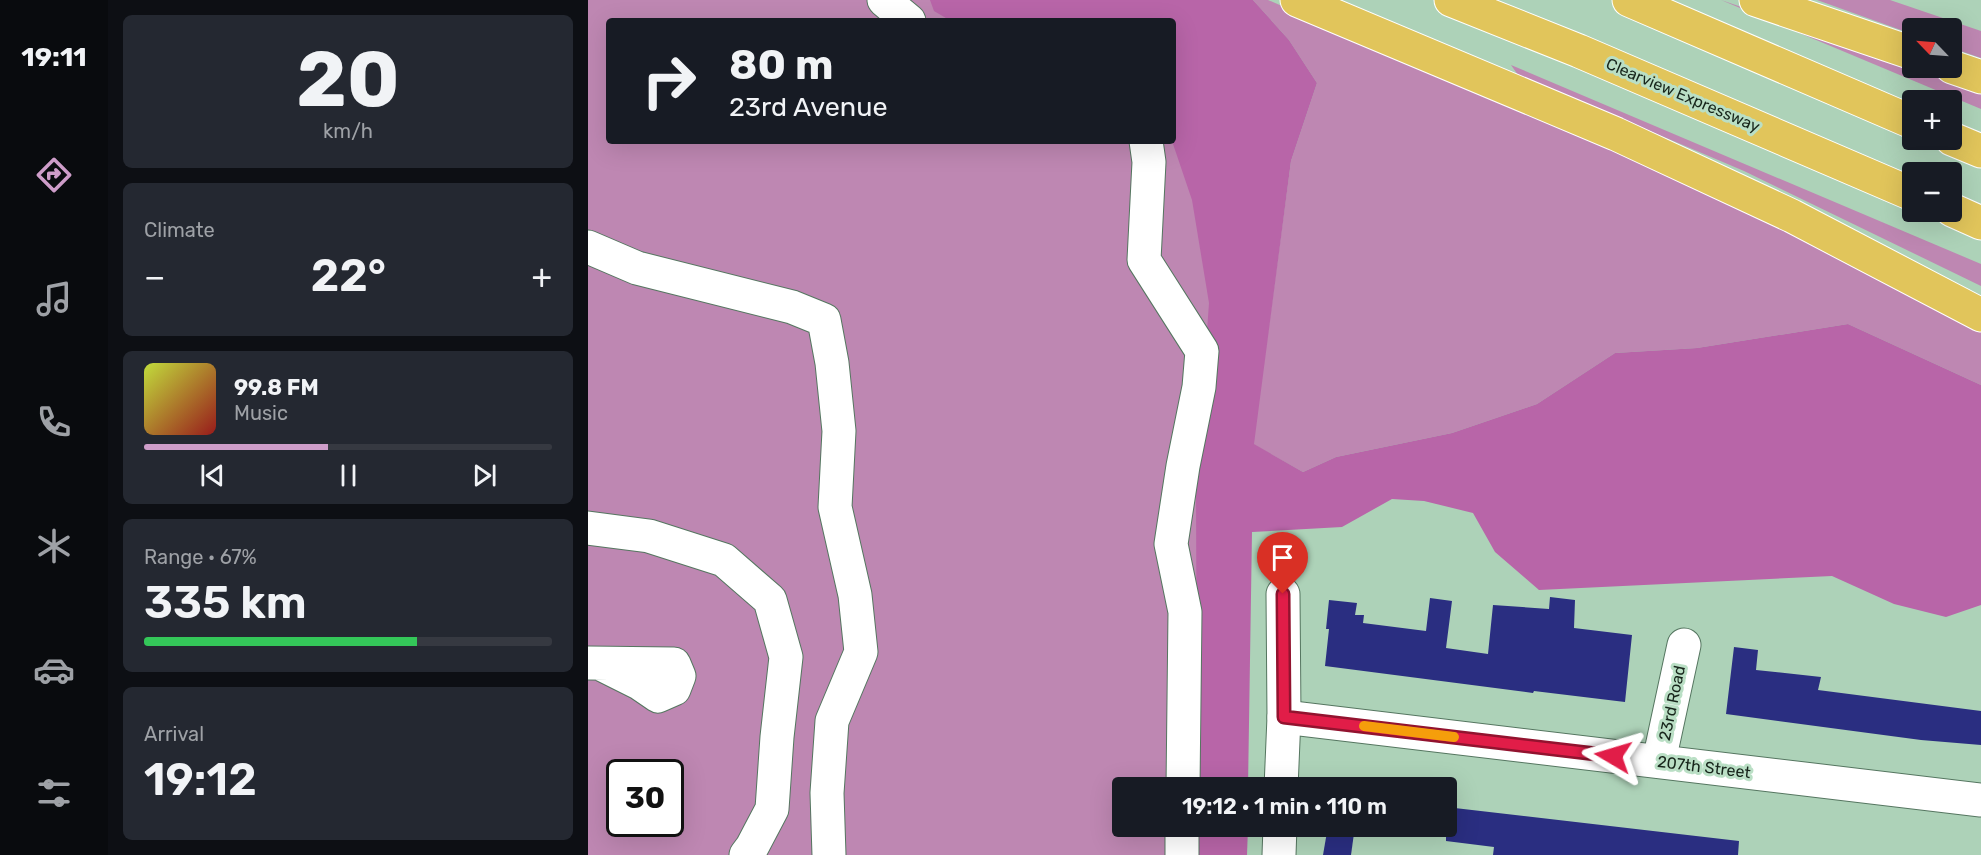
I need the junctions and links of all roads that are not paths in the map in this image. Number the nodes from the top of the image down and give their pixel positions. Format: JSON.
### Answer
{"nodes":[{"id":1,"x":884,"y":0,"type":"edge"},
{"id":2,"x":1297,"y":0,"type":"edge"},
{"id":3,"x":1451,"y":0,"type":"edge"},
{"id":4,"x":1629,"y":0,"type":"edge"},
{"id":5,"x":1756,"y":0,"type":"edge"},
{"id":6,"x":905,"y":18,"type":"edge"},
{"id":7,"x":1902,"y":50,"type":"edge"},
{"id":8,"x":1962,"y":70,"type":"edge"},
{"id":9,"x":1981,"y":77,"type":"edge"},
{"id":10,"x":1902,"y":118,"type":"edge"},
{"id":11,"x":1962,"y":143,"type":"edge"},
{"id":12,"x":1146,"y":144,"type":"edge"},
{"id":13,"x":1981,"y":151,"type":"edge"},
{"id":14,"x":1902,"y":190,"type":"edge"},
{"id":15,"x":1962,"y":214,"type":"edge"},
{"id":16,"x":1981,"y":223,"type":"edge"},
{"id":17,"x":588,"y":247,"type":"edge"},
{"id":18,"x":1981,"y":315,"type":"edge"},
{"id":19,"x":588,"y":528,"type":"edge"},
{"id":20,"x":1283,"y":594,"type":"dead end"},
{"id":21,"x":1684,"y":645,"type":"dead end"},
{"id":22,"x":1284,"y":717,"type":"junction"},
{"id":23,"x":1659,"y":761,"type":"junction"},
{"id":24,"x":1183,"y":777,"type":"edge"},
{"id":25,"x":1281,"y":777,"type":"edge"},
{"id":26,"x":1981,"y":800,"type":"edge"},
{"id":27,"x":1182,"y":837,"type":"edge"},
{"id":28,"x":1280,"y":837,"type":"edge"},
{"id":29,"x":746,"y":855,"type":"edge"},
{"id":30,"x":829,"y":855,"type":"edge"},
{"id":31,"x":1182,"y":855,"type":"edge"},
{"id":32,"x":1279,"y":855,"type":"edge"}],
"edges":[{"from":1,"to":6,"type":"street"},
{"from":2,"to":18,"type":"highway"},
{"from":3,"to":14,"type":"highway","name":"Clearview Expressway"},
{"from":4,"to":10,"type":"highway"},
{"from":5,"to":7,"type":"highway"},
{"from":8,"to":9,"type":"highway"},
{"from":11,"to":13,"type":"highway"},
{"from":12,"to":24,"type":"street"},
{"from":15,"to":16,"type":"highway"},
{"from":17,"to":30,"type":"street"},
{"from":19,"to":29,"type":"street"},
{"from":20,"to":22,"type":"street"},
{"from":21,"to":23,"type":"street","name":"23rd Road"},
{"from":22,"to":23,"type":"street","name":"207th Street"},
{"from":22,"to":25,"type":"street"},
{"from":23,"to":26,"type":"street","name":"207th Street"},
{"from":27,"to":31,"type":"street"},
{"from":28,"to":32,"type":"street"}]}
